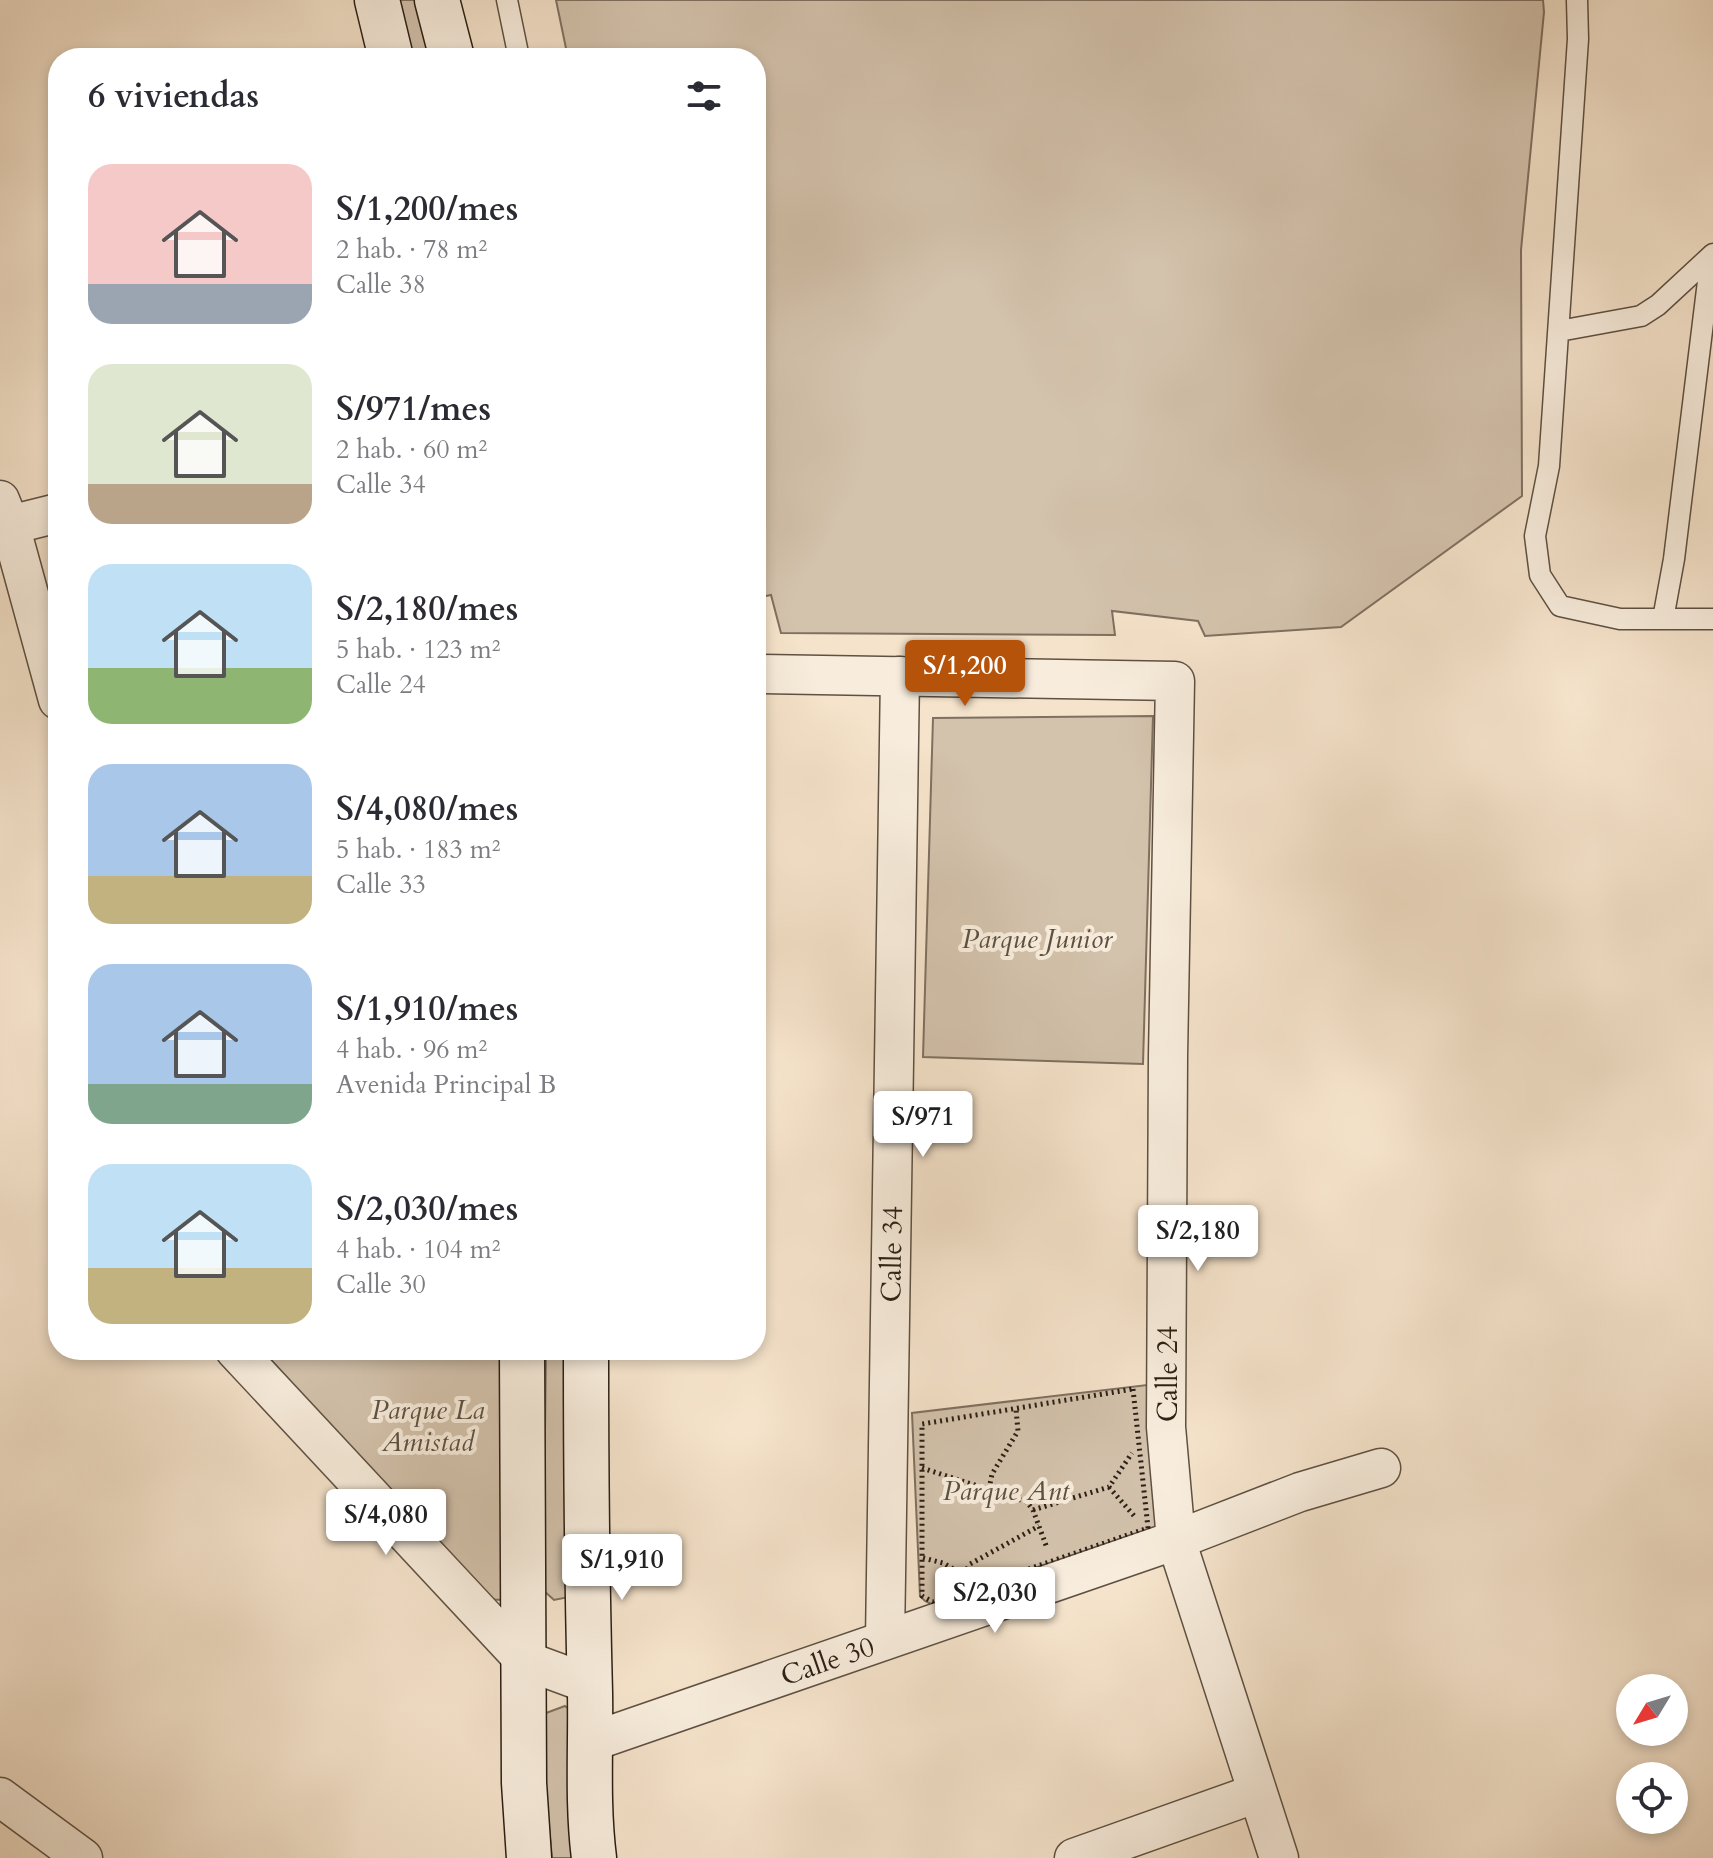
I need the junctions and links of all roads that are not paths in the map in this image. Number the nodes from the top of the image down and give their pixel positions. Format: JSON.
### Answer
{"nodes":[{"id":1,"x":377,"y":0,"type":"edge"},
{"id":2,"x":437,"y":0,"type":"edge"},
{"id":3,"x":507,"y":0,"type":"edge"},
{"id":4,"x":1577,"y":0,"type":"edge"},
{"id":5,"x":389,"y":48,"type":"edge"},
{"id":6,"x":449,"y":48,"type":"edge"},
{"id":7,"x":517,"y":48,"type":"edge"},
{"id":8,"x":1712,"y":256,"type":"edge"},
{"id":9,"x":1559,"y":331,"type":"junction"},
{"id":10,"x":5,"y":512,"type":"edge"},
{"id":11,"x":48,"y":513,"type":"edge"},
{"id":12,"x":1663,"y":619,"type":"junction"},
{"id":13,"x":1713,"y":619,"type":"edge"},
{"id":14,"x":48,"y":665,"type":"edge"},
{"id":15,"x":766,"y":674,"type":"edge"},
{"id":16,"x":900,"y":676,"type":"junction"},
{"id":17,"x":244,"y":1360,"type":"edge"},
{"id":18,"x":522,"y":1360,"type":"edge"},
{"id":19,"x":586,"y":1360,"type":"edge"},
{"id":20,"x":1381,"y":1468,"type":"dead end"},
{"id":21,"x":1176,"y":1540,"type":"junction"},
{"id":22,"x":885,"y":1640,"type":"junction"},
{"id":23,"x":524,"y":1660,"type":"junction"},
{"id":24,"x":589,"y":1684,"type":"junction"},
{"id":25,"x":591,"y":1742,"type":"junction"},
{"id":26,"x":1257,"y":1793,"type":"junction"},
{"id":27,"x":0,"y":1797,"type":"edge"},
{"id":28,"x":83,"y":1858,"type":"edge"},
{"id":29,"x":529,"y":1858,"type":"edge"},
{"id":30,"x":594,"y":1858,"type":"edge"},
{"id":31,"x":1074,"y":1858,"type":"edge"},
{"id":32,"x":1279,"y":1858,"type":"edge"}],
"edges":[{"from":1,"to":5,"type":"main road"},
{"from":2,"to":6,"type":"main road"},
{"from":3,"to":7,"type":"lane"},
{"from":4,"to":9,"type":"lane"},
{"from":8,"to":9,"type":"lane"},
{"from":8,"to":12,"type":"lane"},
{"from":9,"to":12,"type":"lane"},
{"from":10,"to":11,"type":"street"},
{"from":10,"to":14,"type":"street"},
{"from":12,"to":13,"type":"lane"},
{"from":15,"to":16,"type":"street"},
{"from":16,"to":21,"type":"street","name":"Calle 24"},
{"from":16,"to":22,"type":"street","name":"Calle 34"},
{"from":17,"to":23,"type":"street"},
{"from":18,"to":23,"type":"main road"},
{"from":19,"to":24,"type":"main road"},
{"from":20,"to":21,"type":"street","name":"Calle 30"},
{"from":21,"to":22,"type":"street","name":"Calle 30"},
{"from":21,"to":26,"type":"street","name":"Calle 24"},
{"from":22,"to":25,"type":"street","name":"Calle 30"},
{"from":23,"to":24,"type":"street"},
{"from":23,"to":29,"type":"main road"},
{"from":24,"to":25,"type":"main road"},
{"from":25,"to":30,"type":"main road"},
{"from":26,"to":31,"type":"street"},
{"from":26,"to":32,"type":"street","name":"Calle 24"},
{"from":27,"to":28,"type":"street"}]}
